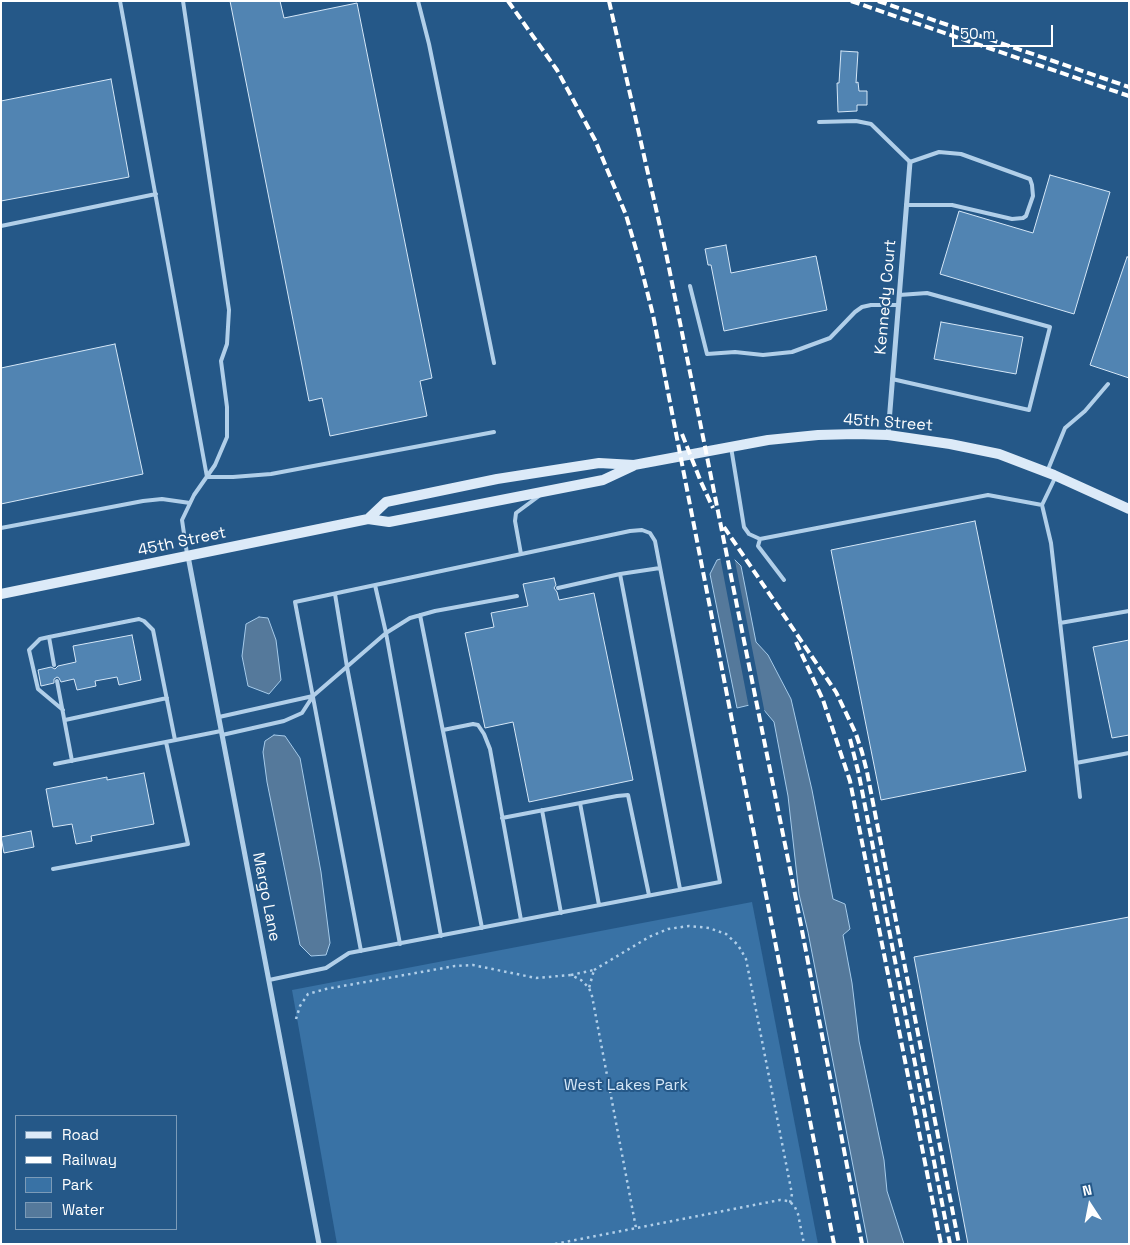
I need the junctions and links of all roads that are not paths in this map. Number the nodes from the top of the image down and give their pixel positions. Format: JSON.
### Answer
{"nodes":[{"id":1,"x":120,"y":1,"type":"edge"},
{"id":2,"x":183,"y":1,"type":"edge"},
{"id":3,"x":418,"y":1,"type":"edge"},
{"id":4,"x":819,"y":122,"type":"dead end"},
{"id":5,"x":910,"y":162,"type":"junction"},
{"id":6,"x":156,"y":194,"type":"junction"},
{"id":7,"x":906,"y":205,"type":"junction"},
{"id":8,"x":1,"y":226,"type":"edge"},
{"id":9,"x":690,"y":286,"type":"dead end"},
{"id":10,"x":899,"y":295,"type":"junction"},
{"id":11,"x":898,"y":305,"type":"junction"},
{"id":12,"x":494,"y":363,"type":"dead end"},
{"id":13,"x":892,"y":379,"type":"junction"},
{"id":14,"x":1108,"y":384,"type":"dead end"},
{"id":15,"x":494,"y":432,"type":"dead end"},
{"id":16,"x":888,"y":435,"type":"junction"},
{"id":17,"x":731,"y":447,"type":"junction"},
{"id":18,"x":634,"y":466,"type":"junction"},
{"id":19,"x":1052,"y":474,"type":"junction"},
{"id":20,"x":207,"y":476,"type":"junction"},
{"id":21,"x":548,"y":490,"type":"junction"},
{"id":22,"x":190,"y":503,"type":"junction"},
{"id":23,"x":1042,"y":504,"type":"junction"},
{"id":24,"x":1129,"y":509,"type":"edge"},
{"id":25,"x":368,"y":519,"type":"junction"},
{"id":26,"x":1,"y":528,"type":"edge"},
{"id":27,"x":760,"y":539,"type":"junction"},
{"id":28,"x":521,"y":554,"type":"junction"},
{"id":29,"x":188,"y":556,"type":"junction"},
{"id":30,"x":660,"y":568,"type":"junction"},
{"id":31,"x":620,"y":574,"type":"junction"},
{"id":32,"x":784,"y":580,"type":"dead end"},
{"id":33,"x":375,"y":585,"type":"junction"},
{"id":34,"x":558,"y":588,"type":"dead end"},
{"id":35,"x":1,"y":594,"type":"edge"},
{"id":36,"x":335,"y":594,"type":"junction"},
{"id":37,"x":517,"y":596,"type":"dead end"},
{"id":38,"x":1129,"y":611,"type":"edge"},
{"id":39,"x":420,"y":615,"type":"junction"},
{"id":40,"x":1060,"y":623,"type":"junction"},
{"id":41,"x":386,"y":633,"type":"junction"},
{"id":42,"x":49,"y":636,"type":"junction"},
{"id":43,"x":54,"y":665,"type":"dead end"},
{"id":44,"x":347,"y":667,"type":"junction"},
{"id":45,"x":57,"y":681,"type":"dead end"},
{"id":46,"x":314,"y":696,"type":"junction"},
{"id":47,"x":167,"y":698,"type":"junction"},
{"id":48,"x":63,"y":710,"type":"junction"},
{"id":49,"x":218,"y":717,"type":"junction"},
{"id":50,"x":64,"y":720,"type":"junction"},
{"id":51,"x":442,"y":730,"type":"junction"},
{"id":52,"x":222,"y":733,"type":"junction"},
{"id":53,"x":175,"y":740,"type":"junction"},
{"id":54,"x":166,"y":742,"type":"junction"},
{"id":55,"x":1129,"y":753,"type":"edge"},
{"id":56,"x":72,"y":761,"type":"junction"},
{"id":57,"x":1076,"y":763,"type":"junction"},
{"id":58,"x":56,"y":764,"type":"dead end"},
{"id":59,"x":1080,"y":797,"type":"dead end"},
{"id":60,"x":580,"y":803,"type":"junction"},
{"id":61,"x":542,"y":810,"type":"junction"},
{"id":62,"x":502,"y":818,"type":"junction"},
{"id":63,"x":54,"y":869,"type":"dead end"},
{"id":64,"x":680,"y":889,"type":"junction"},
{"id":65,"x":649,"y":895,"type":"junction"},
{"id":66,"x":599,"y":905,"type":"junction"},
{"id":67,"x":561,"y":912,"type":"junction"},
{"id":68,"x":521,"y":920,"type":"junction"},
{"id":69,"x":482,"y":928,"type":"junction"},
{"id":70,"x":441,"y":936,"type":"junction"},
{"id":71,"x":400,"y":944,"type":"junction"},
{"id":72,"x":361,"y":951,"type":"junction"},
{"id":73,"x":268,"y":980,"type":"junction"},
{"id":74,"x":319,"y":1244,"type":"edge"}],
"edges":[{"from":1,"to":6,"type":"lane"},
{"from":2,"to":20,"type":"lane"},
{"from":3,"to":12,"type":"lane"},
{"from":4,"to":5,"type":"lane"},
{"from":5,"to":7,"type":"street","name":"Kennedy Court"},
{"from":5,"to":7,"type":"lane"},
{"from":6,"to":8,"type":"lane"},
{"from":6,"to":20,"type":"lane"},
{"from":7,"to":10,"type":"street","name":"Kennedy Court"},
{"from":9,"to":11,"type":"lane"},
{"from":10,"to":11,"type":"street","name":"Kennedy Court"},
{"from":10,"to":13,"type":"lane"},
{"from":11,"to":13,"type":"street","name":"Kennedy Court"},
{"from":13,"to":16,"type":"street","name":"Kennedy Court"},
{"from":14,"to":19,"type":"lane"},
{"from":15,"to":20,"type":"lane"},
{"from":16,"to":17,"type":"main road","name":"45th Street"},
{"from":16,"to":19,"type":"main road","name":"45th Street"},
{"from":17,"to":18,"type":"main road","name":"45th Street"},
{"from":17,"to":27,"type":"lane"},
{"from":18,"to":21,"type":"main road","name":"45th Street"},
{"from":18,"to":25,"type":"main road","name":"45th Street"},
{"from":19,"to":23,"type":"lane"},
{"from":19,"to":24,"type":"main road","name":"45th Street"},
{"from":20,"to":22,"type":"lane"},
{"from":21,"to":25,"type":"main road","name":"45th Street"},
{"from":21,"to":28,"type":"lane"},
{"from":22,"to":26,"type":"lane"},
{"from":22,"to":29,"type":"lane"},
{"from":23,"to":27,"type":"lane"},
{"from":23,"to":40,"type":"lane"},
{"from":25,"to":29,"type":"main road","name":"45th Street"},
{"from":27,"to":32,"type":"lane"},
{"from":28,"to":30,"type":"lane"},
{"from":28,"to":33,"type":"lane"},
{"from":29,"to":35,"type":"main road","name":"45th Street"},
{"from":29,"to":49,"type":"street","name":"Margo Lane"},
{"from":30,"to":31,"type":"lane"},
{"from":30,"to":64,"type":"lane"},
{"from":31,"to":34,"type":"lane"},
{"from":31,"to":64,"type":"lane"},
{"from":33,"to":36,"type":"lane"},
{"from":33,"to":41,"type":"lane"},
{"from":36,"to":44,"type":"lane"},
{"from":36,"to":46,"type":"lane"},
{"from":37,"to":39,"type":"lane"},
{"from":38,"to":40,"type":"lane"},
{"from":39,"to":41,"type":"lane"},
{"from":39,"to":51,"type":"lane"},
{"from":40,"to":57,"type":"lane"},
{"from":41,"to":44,"type":"lane"},
{"from":41,"to":70,"type":"lane"},
{"from":42,"to":43,"type":"lane"},
{"from":42,"to":47,"type":"lane"},
{"from":42,"to":48,"type":"lane"},
{"from":44,"to":46,"type":"lane"},
{"from":44,"to":71,"type":"lane"},
{"from":45,"to":48,"type":"lane"},
{"from":46,"to":49,"type":"lane"},
{"from":46,"to":52,"type":"lane"},
{"from":46,"to":72,"type":"lane"},
{"from":47,"to":50,"type":"lane"},
{"from":47,"to":53,"type":"lane"},
{"from":48,"to":50,"type":"lane"},
{"from":49,"to":52,"type":"street","name":"Margo Lane"},
{"from":50,"to":56,"type":"lane"},
{"from":51,"to":62,"type":"lane"},
{"from":51,"to":69,"type":"lane"},
{"from":52,"to":53,"type":"lane"},
{"from":52,"to":73,"type":"street","name":"Margo Lane"},
{"from":53,"to":54,"type":"lane"},
{"from":54,"to":56,"type":"lane"},
{"from":54,"to":63,"type":"lane"},
{"from":55,"to":57,"type":"lane"},
{"from":56,"to":58,"type":"lane"},
{"from":57,"to":59,"type":"lane"},
{"from":60,"to":61,"type":"lane"},
{"from":60,"to":65,"type":"lane"},
{"from":60,"to":66,"type":"lane"},
{"from":61,"to":62,"type":"lane"},
{"from":61,"to":67,"type":"lane"},
{"from":62,"to":68,"type":"lane"},
{"from":64,"to":65,"type":"lane"},
{"from":65,"to":66,"type":"lane"},
{"from":66,"to":67,"type":"lane"},
{"from":67,"to":68,"type":"lane"},
{"from":68,"to":69,"type":"lane"},
{"from":69,"to":70,"type":"lane"},
{"from":70,"to":71,"type":"lane"},
{"from":71,"to":72,"type":"lane"},
{"from":72,"to":73,"type":"lane"},
{"from":73,"to":74,"type":"street","name":"Margo Lane"}]}
